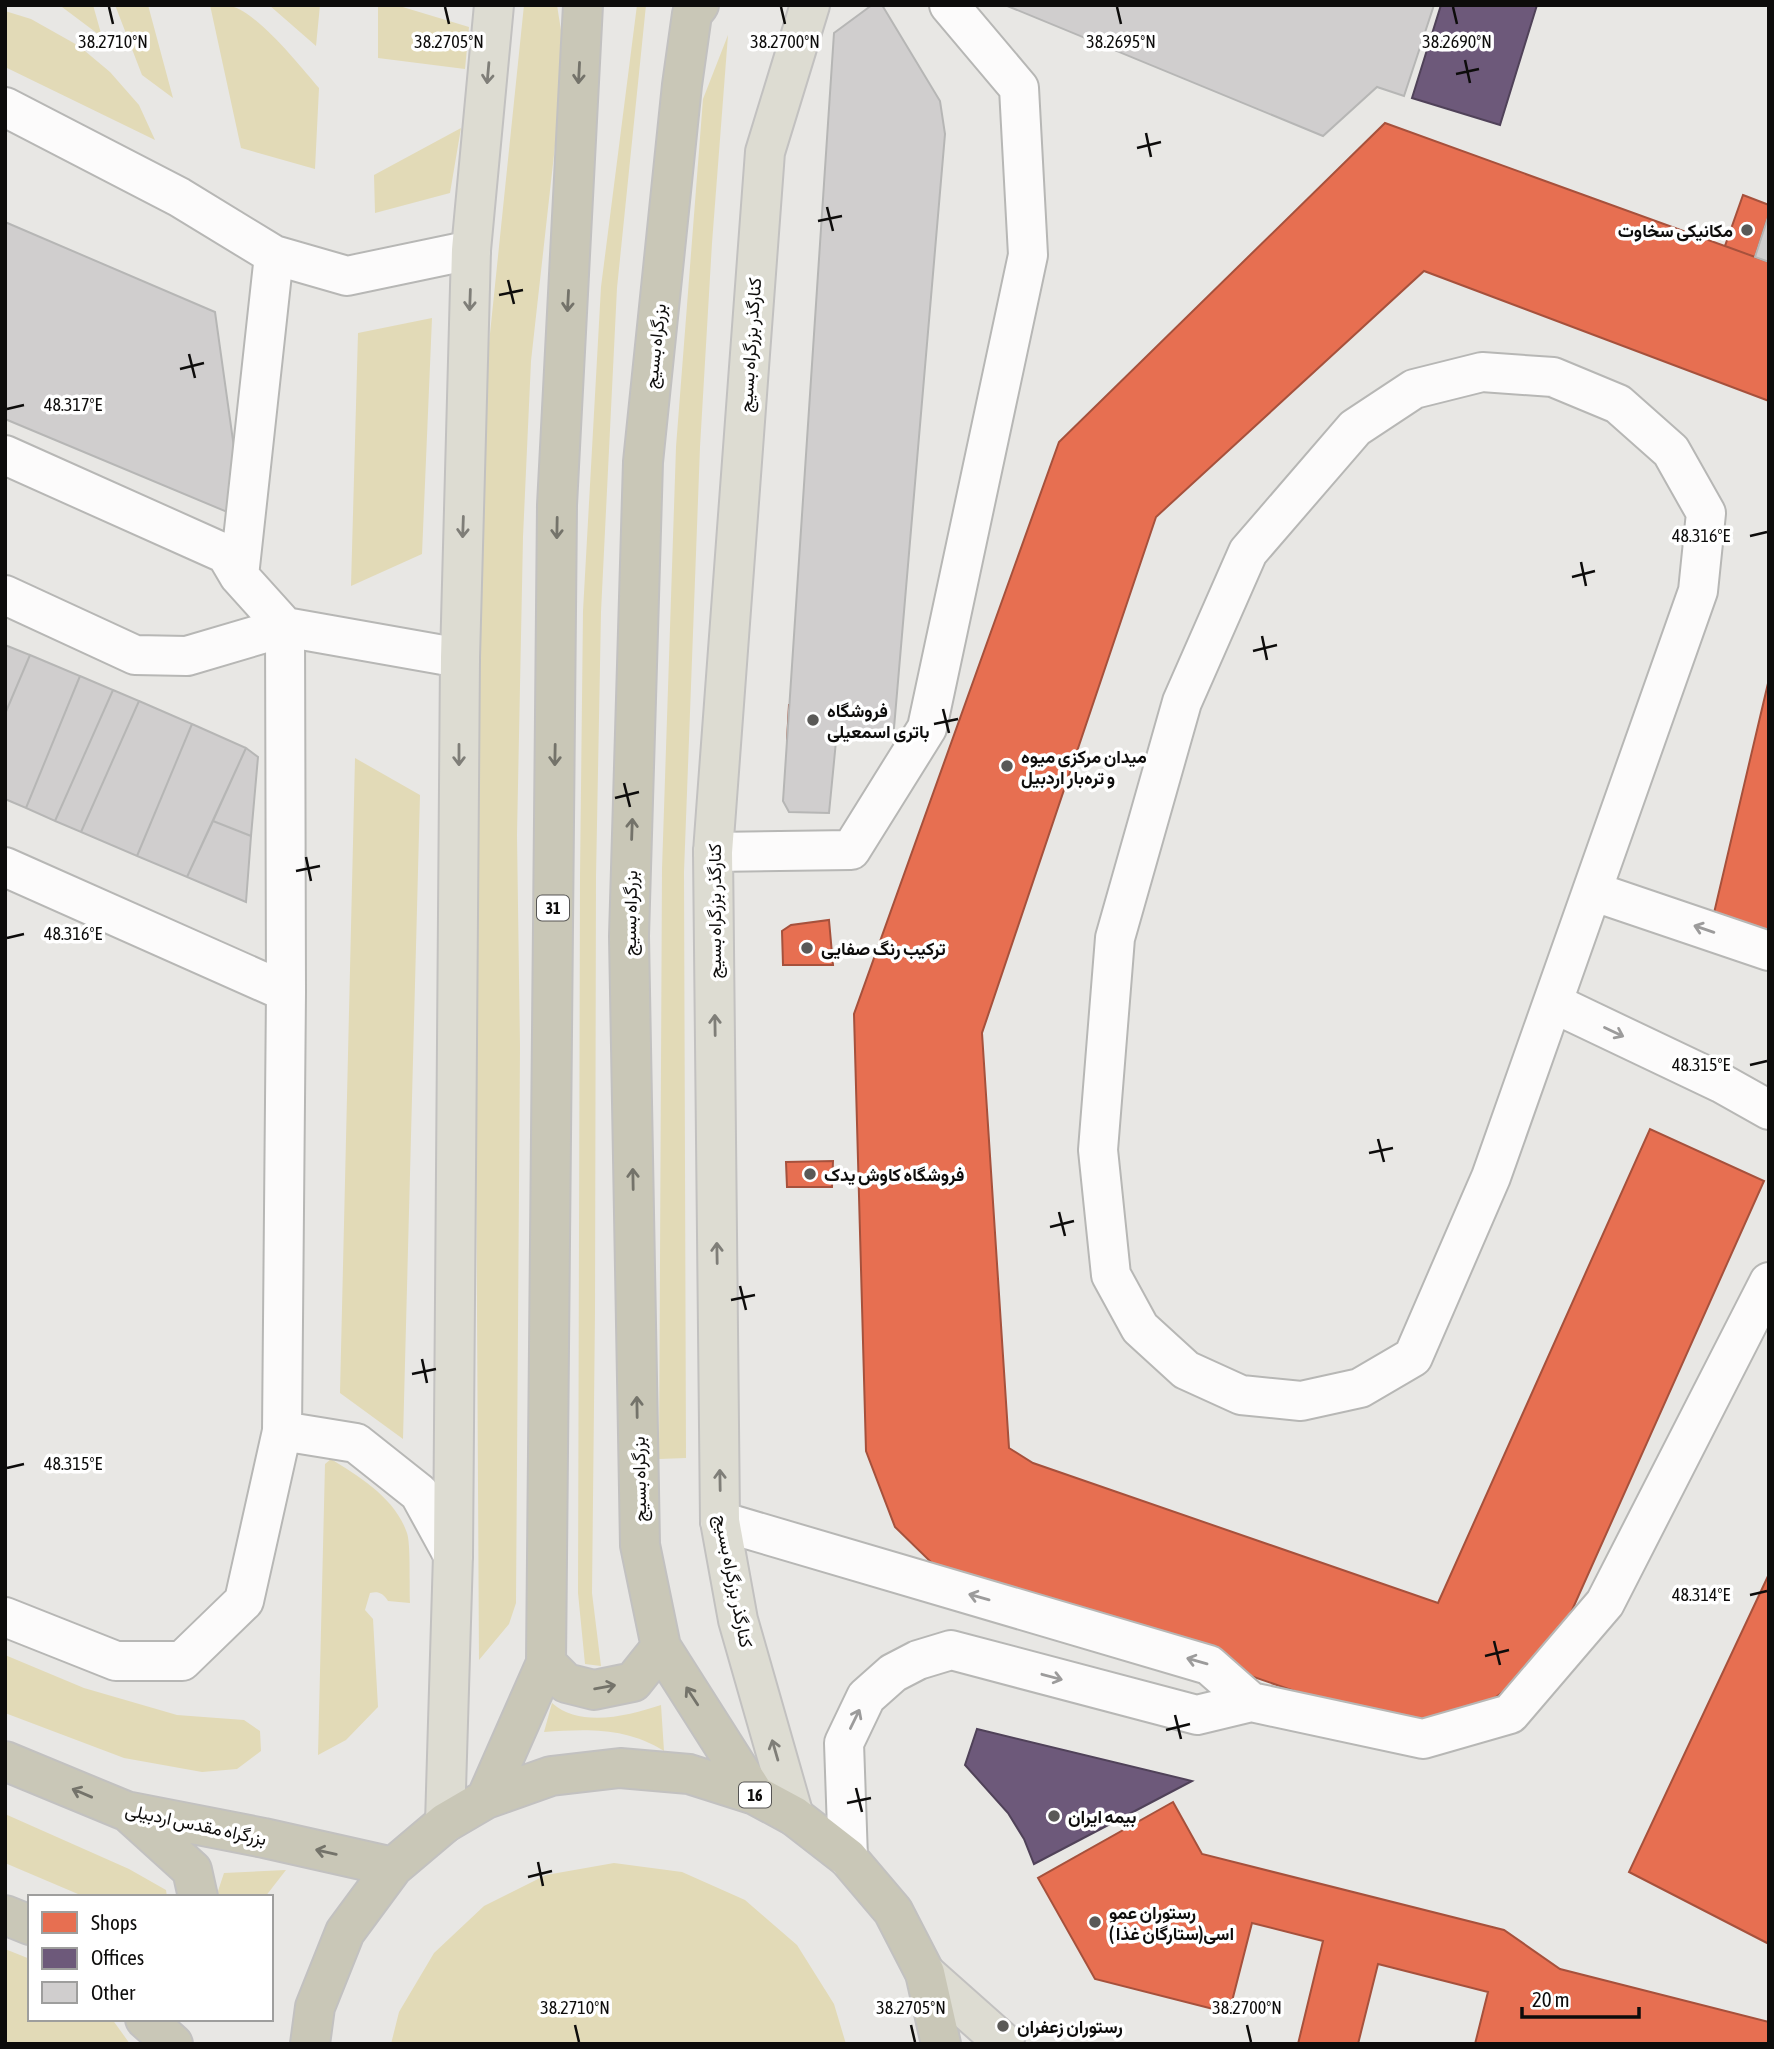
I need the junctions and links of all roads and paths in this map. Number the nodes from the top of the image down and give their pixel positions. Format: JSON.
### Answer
{"nodes":[{"id":1,"x":494,"y":5,"type":"edge"},
{"id":2,"x":583,"y":5,"type":"edge"},
{"id":3,"x":810,"y":5,"type":"edge"},
{"id":4,"x":949,"y":5,"type":"edge"},
{"id":5,"x":693,"y":8,"type":"edge"},
{"id":6,"x":5,"y":107,"type":"edge"},
{"id":7,"x":471,"y":250,"type":"junction"},
{"id":8,"x":274,"y":255,"type":"junction"},
{"id":9,"x":5,"y":455,"type":"edge"},
{"id":10,"x":239,"y":576,"type":"junction"},
{"id":11,"x":5,"y":594,"type":"edge"},
{"id":12,"x":285,"y":627,"type":"junction"},
{"id":13,"x":460,"y":658,"type":"junction"},
{"id":14,"x":713,"y":852,"type":"junction"},
{"id":15,"x":5,"y":867,"type":"edge"},
{"id":16,"x":1592,"y":891,"type":"junction"},
{"id":17,"x":1769,"y":951,"type":"edge"},
{"id":18,"x":286,"y":992,"type":"junction"},
{"id":19,"x":1553,"y":1003,"type":"junction"},
{"id":20,"x":1769,"y":1110,"type":"edge"},
{"id":21,"x":1769,"y":1282,"type":"edge"},
{"id":22,"x":282,"y":1431,"type":"junction"},
{"id":23,"x":720,"y":1521,"type":"junction"},
{"id":24,"x":453,"y":1555,"type":"junction"},
{"id":25,"x":5,"y":1617,"type":"edge"},
{"id":26,"x":661,"y":1647,"type":"junction"},
{"id":27,"x":546,"y":1662,"type":"junction"},
{"id":28,"x":1251,"y":1702,"type":"junction"},
{"id":29,"x":5,"y":1761,"type":"edge"},
{"id":30,"x":755,"y":1795,"type":"junction"},
{"id":31,"x":485,"y":1799,"type":"junction"},
{"id":32,"x":126,"y":1811,"type":"junction"},
{"id":33,"x":793,"y":1816,"type":"junction"},
{"id":34,"x":445,"y":1823,"type":"junction"},
{"id":35,"x":848,"y":1858,"type":"junction"},
{"id":36,"x":393,"y":1867,"type":"junction"},
{"id":37,"x":198,"y":1895,"type":"edge"},
{"id":38,"x":5,"y":1915,"type":"edge"},
{"id":39,"x":28,"y":1924,"type":"edge"},
{"id":40,"x":925,"y":1973,"type":"junction"},
{"id":41,"x":147,"y":2021,"type":"edge"},
{"id":42,"x":173,"y":2044,"type":"edge"},
{"id":43,"x":310,"y":2044,"type":"edge"},
{"id":44,"x":942,"y":2044,"type":"edge"},
{"id":45,"x":1006,"y":2044,"type":"edge"}],
"edges":[{"from":1,"to":7,"type":"main road","one_way":true},
{"from":2,"to":27,"type":"highway","number":"31","one_way":true},
{"from":3,"to":14,"type":"main road","name":"کنارگذر بزرگراه بسیج"},
{"from":4,"to":14,"type":"street"},
{"from":26,"to":5,"type":"highway","name":"بزرگراه بسیج","one_way":true},
{"from":6,"to":8,"type":"street"},
{"from":7,"to":8,"type":"street"},
{"from":7,"to":13,"type":"main road","one_way":true},
{"from":8,"to":10,"type":"street"},
{"from":9,"to":10,"type":"street"},
{"from":10,"to":12,"type":"street"},
{"from":11,"to":12,"type":"street"},
{"from":12,"to":13,"type":"street"},
{"from":12,"to":18,"type":"street"},
{"from":13,"to":24,"type":"main road","one_way":true},
{"from":23,"to":14,"type":"main road","name":"کنارگذر بزرگراه بسیج","one_way":true},
{"from":15,"to":18,"type":"street"},
{"from":17,"to":16,"type":"street","one_way":true},
{"from":16,"to":19,"type":"street"},
{"from":16,"to":19,"type":"street"},
{"from":18,"to":22,"type":"street"},
{"from":19,"to":20,"type":"street","one_way":true},
{"from":21,"to":28,"type":"street"},
{"from":22,"to":24,"type":"street"},
{"from":22,"to":25,"type":"street"},
{"from":28,"to":23,"type":"street","one_way":true},
{"from":33,"to":23,"type":"main road","name":"کنارگذر بزرگراه بسیج","one_way":true},
{"from":24,"to":34,"type":"main road"},
{"from":27,"to":26,"type":"highway","one_way":true},
{"from":30,"to":26,"type":"highway","name":"بزرگراه بسیج","one_way":true},
{"from":27,"to":31,"type":"highway","number":"31"},
{"from":35,"to":28,"type":"street","one_way":true},
{"from":32,"to":29,"type":"highway","name":"بزرگراه مقدس اردبیلی","one_way":true},
{"from":30,"to":31,"type":"highway","number":"16"},
{"from":30,"to":33,"type":"highway","number":"16"},
{"from":31,"to":34,"type":"highway","number":"16"},
{"from":36,"to":32,"type":"highway","name":"بزرگراه مقدس اردبیلی","one_way":true},
{"from":32,"to":37,"type":"highway"},
{"from":33,"to":35,"type":"highway","number":"16"},
{"from":34,"to":36,"type":"highway","number":"16"},
{"from":35,"to":40,"type":"highway","number":"16"},
{"from":36,"to":43,"type":"highway","number":"16"},
{"from":38,"to":39,"type":"highway"},
{"from":40,"to":44,"type":"highway","number":"16"},
{"from":40,"to":45,"type":"main road"},
{"from":41,"to":42,"type":"highway"}]}
